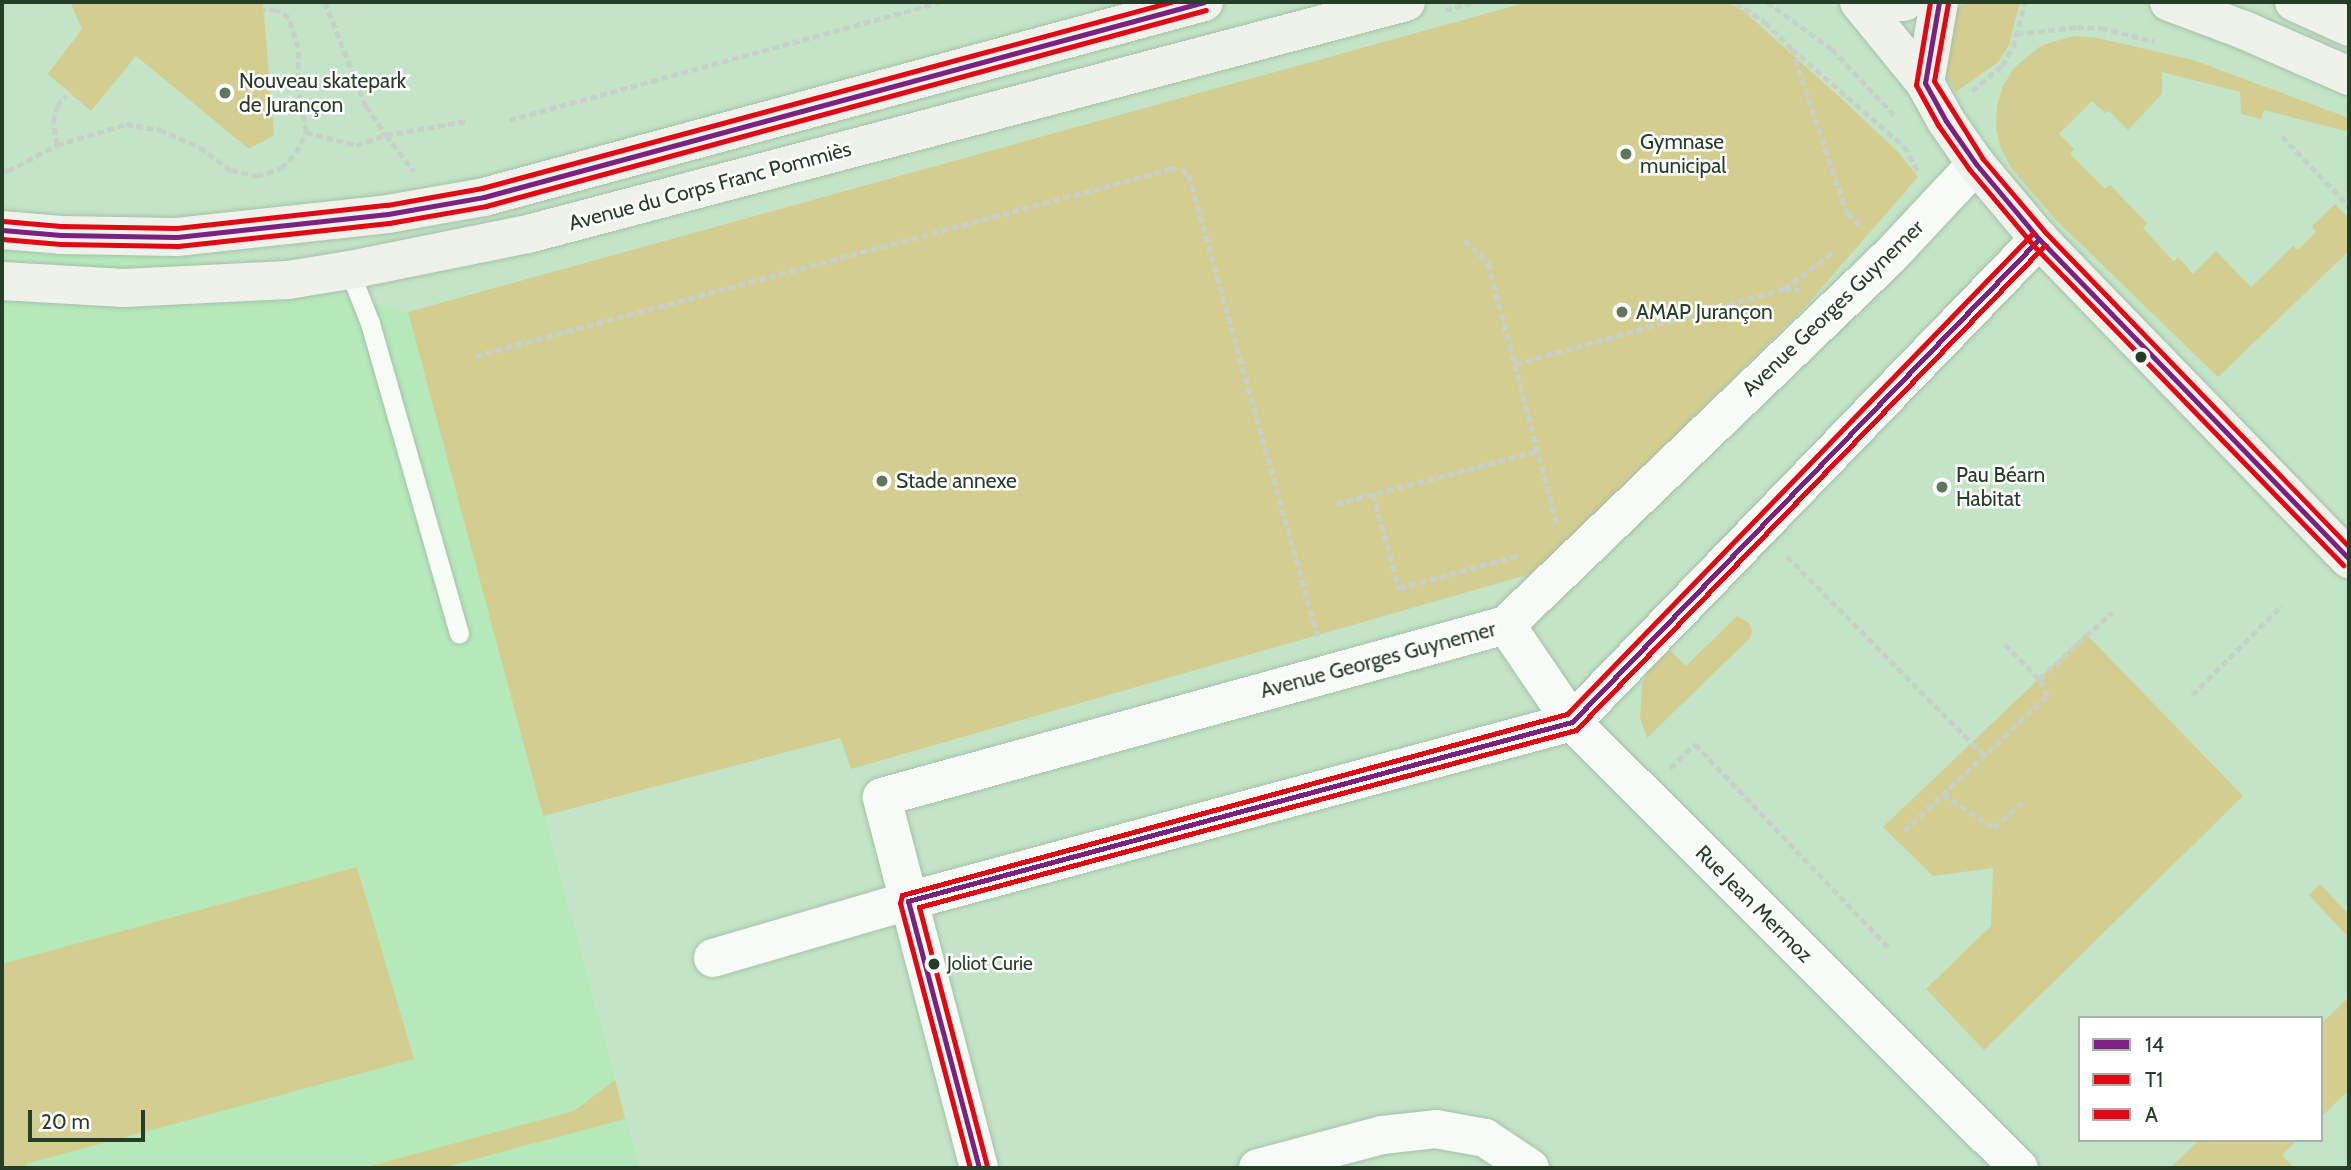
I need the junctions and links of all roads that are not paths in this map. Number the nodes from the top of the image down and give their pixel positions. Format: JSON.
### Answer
{"nodes":[{"id":1,"x":1205,"y":2,"type":"edge"},
{"id":2,"x":1406,"y":2,"type":"edge"},
{"id":3,"x":1859,"y":2,"type":"edge"},
{"id":4,"x":1879,"y":2,"type":"edge"},
{"id":5,"x":1904,"y":2,"type":"edge"},
{"id":6,"x":1939,"y":2,"type":"edge"},
{"id":7,"x":2169,"y":2,"type":"edge"},
{"id":8,"x":2294,"y":2,"type":"edge"},
{"id":9,"x":2349,"y":27,"type":"edge"},
{"id":10,"x":2349,"y":76,"type":"edge"},
{"id":11,"x":1925,"y":83,"type":"junction"},
{"id":12,"x":1976,"y":164,"type":"junction"},
{"id":13,"x":2,"y":230,"type":"edge"},
{"id":14,"x":2039,"y":239,"type":"junction"},
{"id":15,"x":349,"y":270,"type":"junction"},
{"id":16,"x":2,"y":281,"type":"edge"},
{"id":17,"x":2349,"y":559,"type":"edge"},
{"id":18,"x":1506,"y":625,"type":"junction"},
{"id":19,"x":459,"y":634,"type":"dead end"},
{"id":20,"x":1572,"y":722,"type":"junction"},
{"id":21,"x":908,"y":901,"type":"junction"},
{"id":22,"x":713,"y":958,"type":"dead end"},
{"id":23,"x":979,"y":1168,"type":"edge"},
{"id":24,"x":1258,"y":1168,"type":"edge"},
{"id":25,"x":1530,"y":1168,"type":"edge"},
{"id":26,"x":2019,"y":1168,"type":"edge"}],
"edges":[{"from":1,"to":13,"type":"main road"},
{"from":2,"to":15,"type":"main road","name":"Avenue du Corps Franc Pommiès"},
{"from":3,"to":11,"type":"main road"},
{"from":4,"to":5,"type":"main road"},
{"from":6,"to":11,"type":"main road"},
{"from":7,"to":10,"type":"main road"},
{"from":8,"to":9,"type":"main road"},
{"from":11,"to":12,"type":"main road"},
{"from":12,"to":14,"type":"main road"},
{"from":12,"to":18,"type":"street","name":"Avenue Georges Guynemer"},
{"from":14,"to":17,"type":"main road"},
{"from":14,"to":20,"type":"street"},
{"from":15,"to":16,"type":"main road","name":"Avenue du Corps Franc Pommiès"},
{"from":15,"to":19,"type":"lane"},
{"from":18,"to":20,"type":"street","name":"Rue Jean Mermoz"},
{"from":18,"to":21,"type":"street","name":"Avenue Georges Guynemer"},
{"from":20,"to":21,"type":"street"},
{"from":20,"to":26,"type":"street","name":"Rue Jean Mermoz"},
{"from":21,"to":22,"type":"street"},
{"from":21,"to":23,"type":"street","name":"Avenue Georges Guynemer"},
{"from":24,"to":25,"type":"street"}]}
